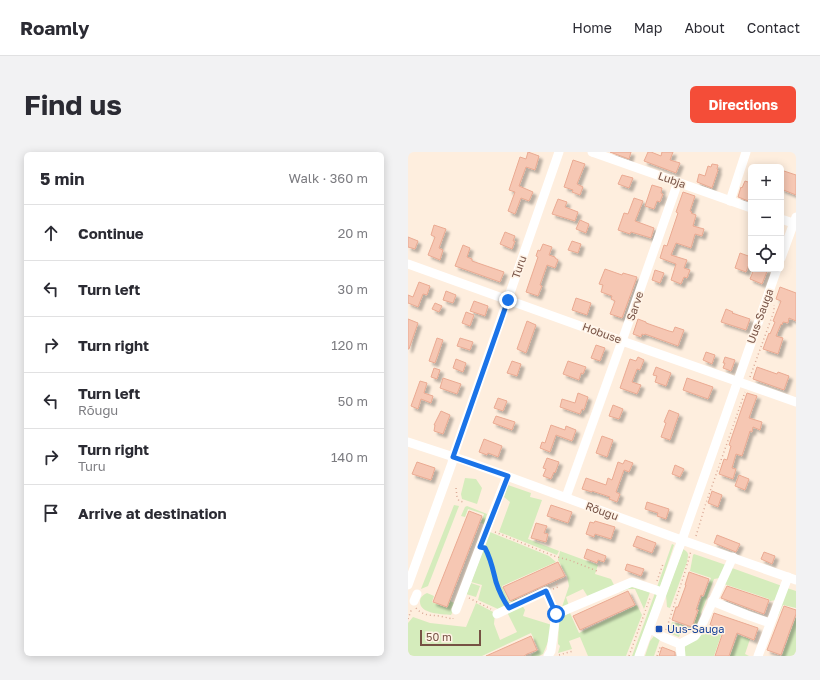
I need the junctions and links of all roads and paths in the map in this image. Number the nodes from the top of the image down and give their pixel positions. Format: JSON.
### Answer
{"nodes":[{"id":1,"x":559,"y":152,"type":"edge"},
{"id":2,"x":592,"y":152,"type":"edge"},
{"id":3,"x":746,"y":152,"type":"edge"},
{"id":4,"x":678,"y":182,"type":"junction"},
{"id":5,"x":730,"y":201,"type":"junction"},
{"id":6,"x":748,"y":207,"type":"edge"},
{"id":7,"x":784,"y":219,"type":"edge"},
{"id":8,"x":795,"y":221,"type":"edge"},
{"id":9,"x":784,"y":250,"type":"edge"},
{"id":10,"x":408,"y":264,"type":"edge"},
{"id":11,"x":776,"y":272,"type":"edge"},
{"id":12,"x":508,"y":300,"type":"junction"},
{"id":13,"x":774,"y":302,"type":"dead end"},
{"id":14,"x":622,"y":341,"type":"junction"},
{"id":15,"x":737,"y":381,"type":"junction"},
{"id":16,"x":748,"y":385,"type":"junction"},
{"id":17,"x":796,"y":402,"type":"edge"},
{"id":18,"x":408,"y":442,"type":"edge"},
{"id":19,"x":453,"y":457,"type":"junction"},
{"id":20,"x":508,"y":476,"type":"junction"},
{"id":21,"x":456,"y":488,"type":"dead end"},
{"id":22,"x":566,"y":497,"type":"junction"},
{"id":23,"x":463,"y":502,"type":"dead end"},
{"id":24,"x":487,"y":530,"type":"junction"},
{"id":25,"x":682,"y":540,"type":"junction"},
{"id":26,"x":693,"y":544,"type":"junction"},
{"id":27,"x":480,"y":547,"type":"junction"},
{"id":28,"x":733,"y":557,"type":"junction"},
{"id":29,"x":597,"y":570,"type":"dead end"},
{"id":30,"x":792,"y":578,"type":"edge"},
{"id":31,"x":408,"y":585,"type":"edge"},
{"id":32,"x":662,"y":592,"type":"junction"},
{"id":33,"x":462,"y":595,"type":"junction"},
{"id":34,"x":712,"y":601,"type":"junction"},
{"id":35,"x":509,"y":608,"type":"junction"},
{"id":36,"x":456,"y":610,"type":"joint"},
{"id":37,"x":496,"y":614,"type":"joint"},
{"id":38,"x":556,"y":614,"type":"junction"},
{"id":39,"x":408,"y":619,"type":"edge"},
{"id":40,"x":770,"y":623,"type":"junction"},
{"id":41,"x":650,"y":628,"type":"junction"},
{"id":42,"x":663,"y":638,"type":"junction"},
{"id":43,"x":680,"y":644,"type":"junction"},
{"id":44,"x":573,"y":651,"type":"dead end"},
{"id":45,"x":549,"y":655,"type":"edge"},
{"id":46,"x":639,"y":656,"type":"edge"},
{"id":47,"x":657,"y":656,"type":"edge"},
{"id":48,"x":681,"y":656,"type":"edge"},
{"id":49,"x":758,"y":656,"type":"edge"}],
"edges":[{"from":1,"to":12,"type":"street","name":"Turu"},
{"from":2,"to":4,"type":"street","name":"Lubja"},
{"from":3,"to":5,"type":"street"},
{"from":4,"to":5,"type":"street","name":"Lubja"},
{"from":4,"to":14,"type":"street","name":"Sarve"},
{"from":5,"to":6,"type":"street","name":"Lubja"},
{"from":7,"to":8,"type":"street"},
{"from":8,"to":9,"type":"street"},
{"from":10,"to":12,"type":"street","name":"Hobuse"},
{"from":11,"to":15,"type":"street","name":"Uus-Sauga"},
{"from":12,"to":14,"type":"street","name":"Hobuse"},
{"from":12,"to":19,"type":"street","name":"Turu"},
{"from":13,"to":16,"type":"path"},
{"from":14,"to":15,"type":"street","name":"Hobuse"},
{"from":14,"to":22,"type":"street","name":"Sarve"},
{"from":15,"to":16,"type":"street","name":"Hobuse"},
{"from":15,"to":25,"type":"street","name":"Uus-Sauga"},
{"from":16,"to":17,"type":"street","name":"Hobuse"},
{"from":16,"to":26,"type":"path"},
{"from":18,"to":19,"type":"street","name":"Rõugu"},
{"from":19,"to":20,"type":"street","name":"Rõugu"},
{"from":19,"to":31,"type":"street","name":"Turu"},
{"from":20,"to":22,"type":"street","name":"Rõugu"},
{"from":20,"to":24,"type":"street"},
{"from":21,"to":23,"type":"path"},
{"from":22,"to":25,"type":"street","name":"Rõugu"},
{"from":24,"to":27,"type":"street"},
{"from":24,"to":29,"type":"path"},
{"from":25,"to":26,"type":"street","name":"Rõugu"},
{"from":25,"to":32,"type":"street","name":"Uus-Sauga"},
{"from":26,"to":28,"type":"street","name":"Rõugu"},
{"from":26,"to":42,"type":"path"},
{"from":27,"to":33,"type":"street"},
{"from":27,"to":35,"type":"path"},
{"from":28,"to":30,"type":"street","name":"Rõugu"},
{"from":28,"to":34,"type":"street"},
{"from":30,"to":40,"type":"street"},
{"from":32,"to":38,"type":"street"},
{"from":32,"to":41,"type":"street","name":"Uus-Sauga"},
{"from":33,"to":36,"type":"street"},
{"from":33,"to":37,"type":"path"},
{"from":34,"to":40,"type":"street"},
{"from":34,"to":43,"type":"street"},
{"from":35,"to":37,"type":"street"},
{"from":35,"to":38,"type":"street"},
{"from":36,"to":39,"type":"path"},
{"from":38,"to":45,"type":"street"},
{"from":40,"to":49,"type":"street"},
{"from":41,"to":42,"type":"street"},
{"from":41,"to":46,"type":"street","name":"Uus-Sauga"},
{"from":42,"to":43,"type":"street"},
{"from":42,"to":47,"type":"path"},
{"from":43,"to":48,"type":"street"},
{"from":44,"to":45,"type":"path"}]}
